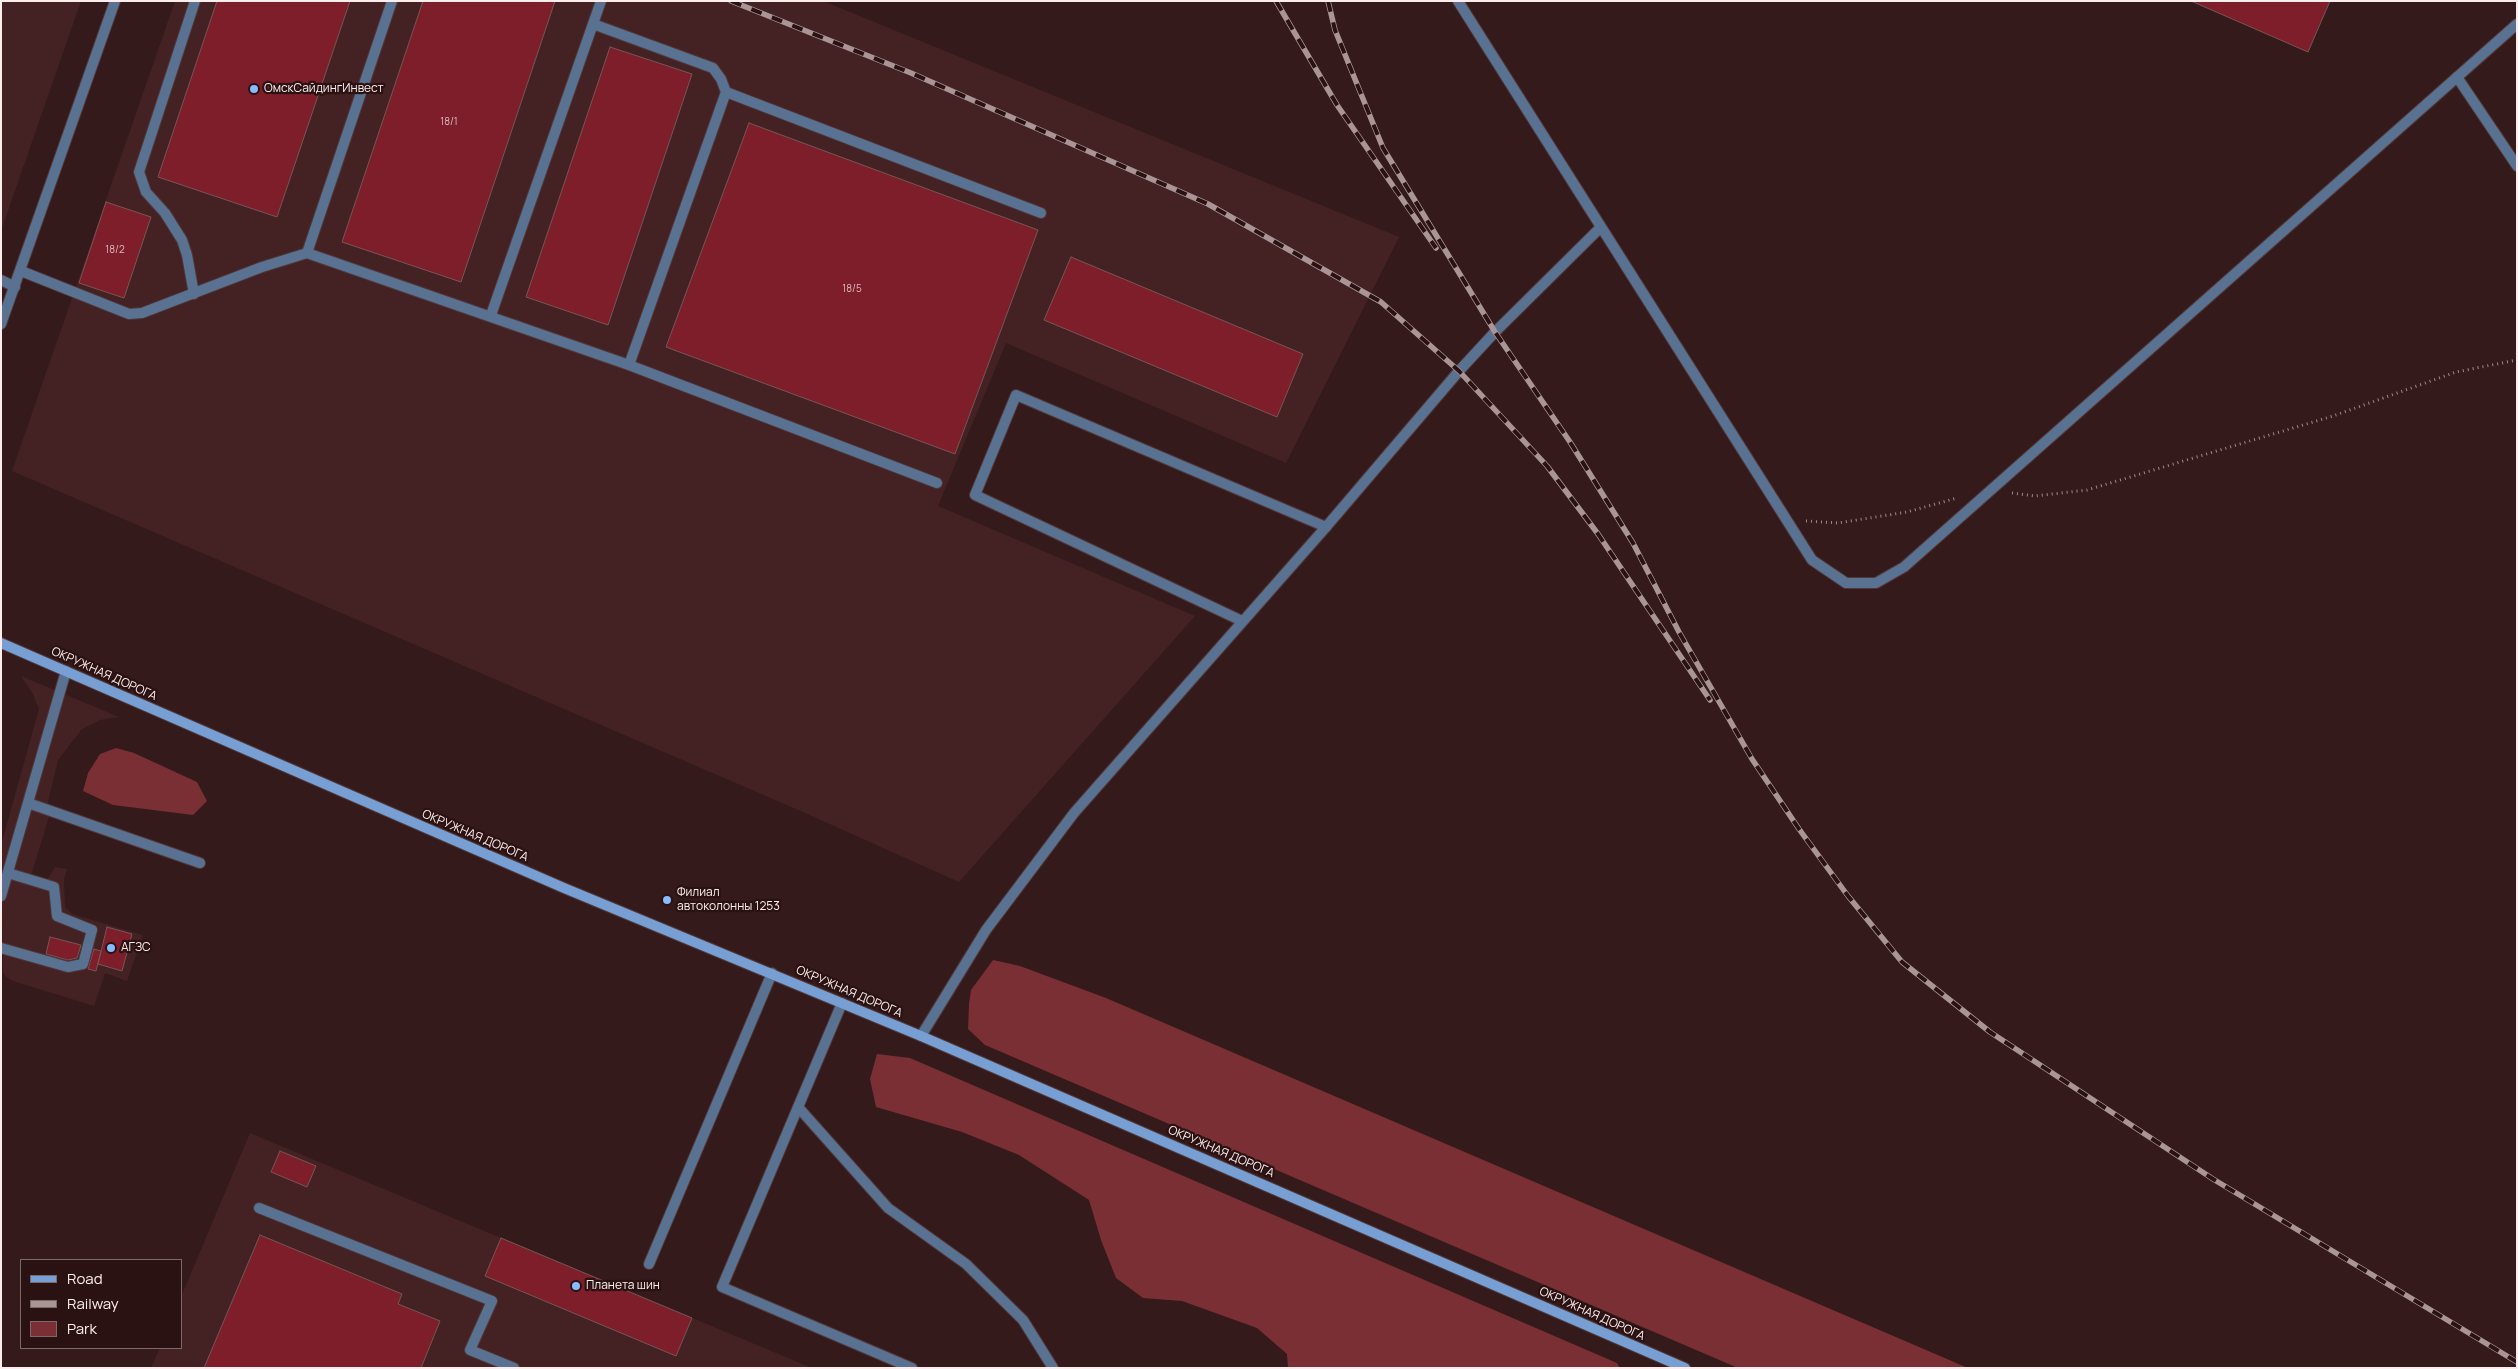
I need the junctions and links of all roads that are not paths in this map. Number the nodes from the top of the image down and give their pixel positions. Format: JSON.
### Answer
{"nodes":[{"id":1,"x":115,"y":1,"type":"edge"},
{"id":2,"x":195,"y":1,"type":"edge"},
{"id":3,"x":392,"y":1,"type":"edge"},
{"id":4,"x":601,"y":1,"type":"edge"},
{"id":5,"x":1458,"y":1,"type":"edge"},
{"id":6,"x":593,"y":24,"type":"junction"},
{"id":7,"x":2517,"y":24,"type":"edge"},
{"id":8,"x":2457,"y":77,"type":"junction"},
{"id":9,"x":726,"y":92,"type":"junction"},
{"id":10,"x":2517,"y":166,"type":"edge"},
{"id":11,"x":1041,"y":213,"type":"dead end"},
{"id":12,"x":1600,"y":228,"type":"junction"},
{"id":13,"x":307,"y":253,"type":"junction"},
{"id":14,"x":20,"y":271,"type":"junction"},
{"id":15,"x":1,"y":280,"type":"edge"},
{"id":16,"x":15,"y":287,"type":"junction"},
{"id":17,"x":194,"y":294,"type":"junction"},
{"id":18,"x":491,"y":315,"type":"junction"},
{"id":19,"x":1,"y":324,"type":"edge"},
{"id":20,"x":629,"y":365,"type":"junction"},
{"id":21,"x":938,"y":483,"type":"dead end"},
{"id":22,"x":1326,"y":527,"type":"junction"},
{"id":23,"x":1242,"y":621,"type":"junction"},
{"id":24,"x":1,"y":643,"type":"edge"},
{"id":25,"x":66,"y":671,"type":"junction"},
{"id":26,"x":28,"y":803,"type":"junction"},
{"id":27,"x":200,"y":863,"type":"dead end"},
{"id":28,"x":8,"y":873,"type":"junction"},
{"id":29,"x":1,"y":896,"type":"edge"},
{"id":30,"x":1,"y":948,"type":"edge"},
{"id":31,"x":772,"y":973,"type":"junction"},
{"id":32,"x":842,"y":1003,"type":"junction"},
{"id":33,"x":921,"y":1036,"type":"junction"},
{"id":34,"x":798,"y":1107,"type":"junction"},
{"id":35,"x":258,"y":1208,"type":"dead end"},
{"id":36,"x":649,"y":1264,"type":"dead end"},
{"id":37,"x":514,"y":1368,"type":"edge"},
{"id":38,"x":912,"y":1368,"type":"edge"},
{"id":39,"x":1053,"y":1368,"type":"edge"},
{"id":40,"x":1685,"y":1368,"type":"edge"}],
"edges":[{"from":1,"to":14,"type":"street"},
{"from":2,"to":17,"type":"street"},
{"from":3,"to":13,"type":"street"},
{"from":4,"to":6,"type":"street"},
{"from":5,"to":12,"type":"street"},
{"from":6,"to":9,"type":"street"},
{"from":6,"to":18,"type":"street"},
{"from":7,"to":8,"type":"street"},
{"from":8,"to":10,"type":"street"},
{"from":8,"to":12,"type":"street"},
{"from":9,"to":11,"type":"street"},
{"from":9,"to":20,"type":"street"},
{"from":12,"to":22,"type":"street"},
{"from":13,"to":17,"type":"street"},
{"from":13,"to":18,"type":"street"},
{"from":14,"to":16,"type":"street"},
{"from":14,"to":17,"type":"street"},
{"from":15,"to":16,"type":"street"},
{"from":16,"to":19,"type":"street"},
{"from":18,"to":20,"type":"street"},
{"from":20,"to":21,"type":"street"},
{"from":22,"to":23,"type":"street"},
{"from":22,"to":23,"type":"street"},
{"from":23,"to":33,"type":"street"},
{"from":24,"to":25,"type":"main road","name":"ОКРУЖНАЯ ДОРОГА"},
{"from":25,"to":26,"type":"street"},
{"from":25,"to":31,"type":"main road","name":"ОКРУЖНАЯ ДОРОГА"},
{"from":26,"to":27,"type":"street"},
{"from":26,"to":28,"type":"street"},
{"from":28,"to":29,"type":"street"},
{"from":28,"to":30,"type":"street"},
{"from":31,"to":32,"type":"main road","name":"ОКРУЖНАЯ ДОРОГА"},
{"from":31,"to":36,"type":"street"},
{"from":32,"to":33,"type":"main road","name":"ОКРУЖНАЯ ДОРОГА"},
{"from":32,"to":34,"type":"street"},
{"from":33,"to":40,"type":"main road","name":"ОКРУЖНАЯ ДОРОГА"},
{"from":34,"to":38,"type":"street"},
{"from":34,"to":39,"type":"street"},
{"from":35,"to":37,"type":"street"}]}
